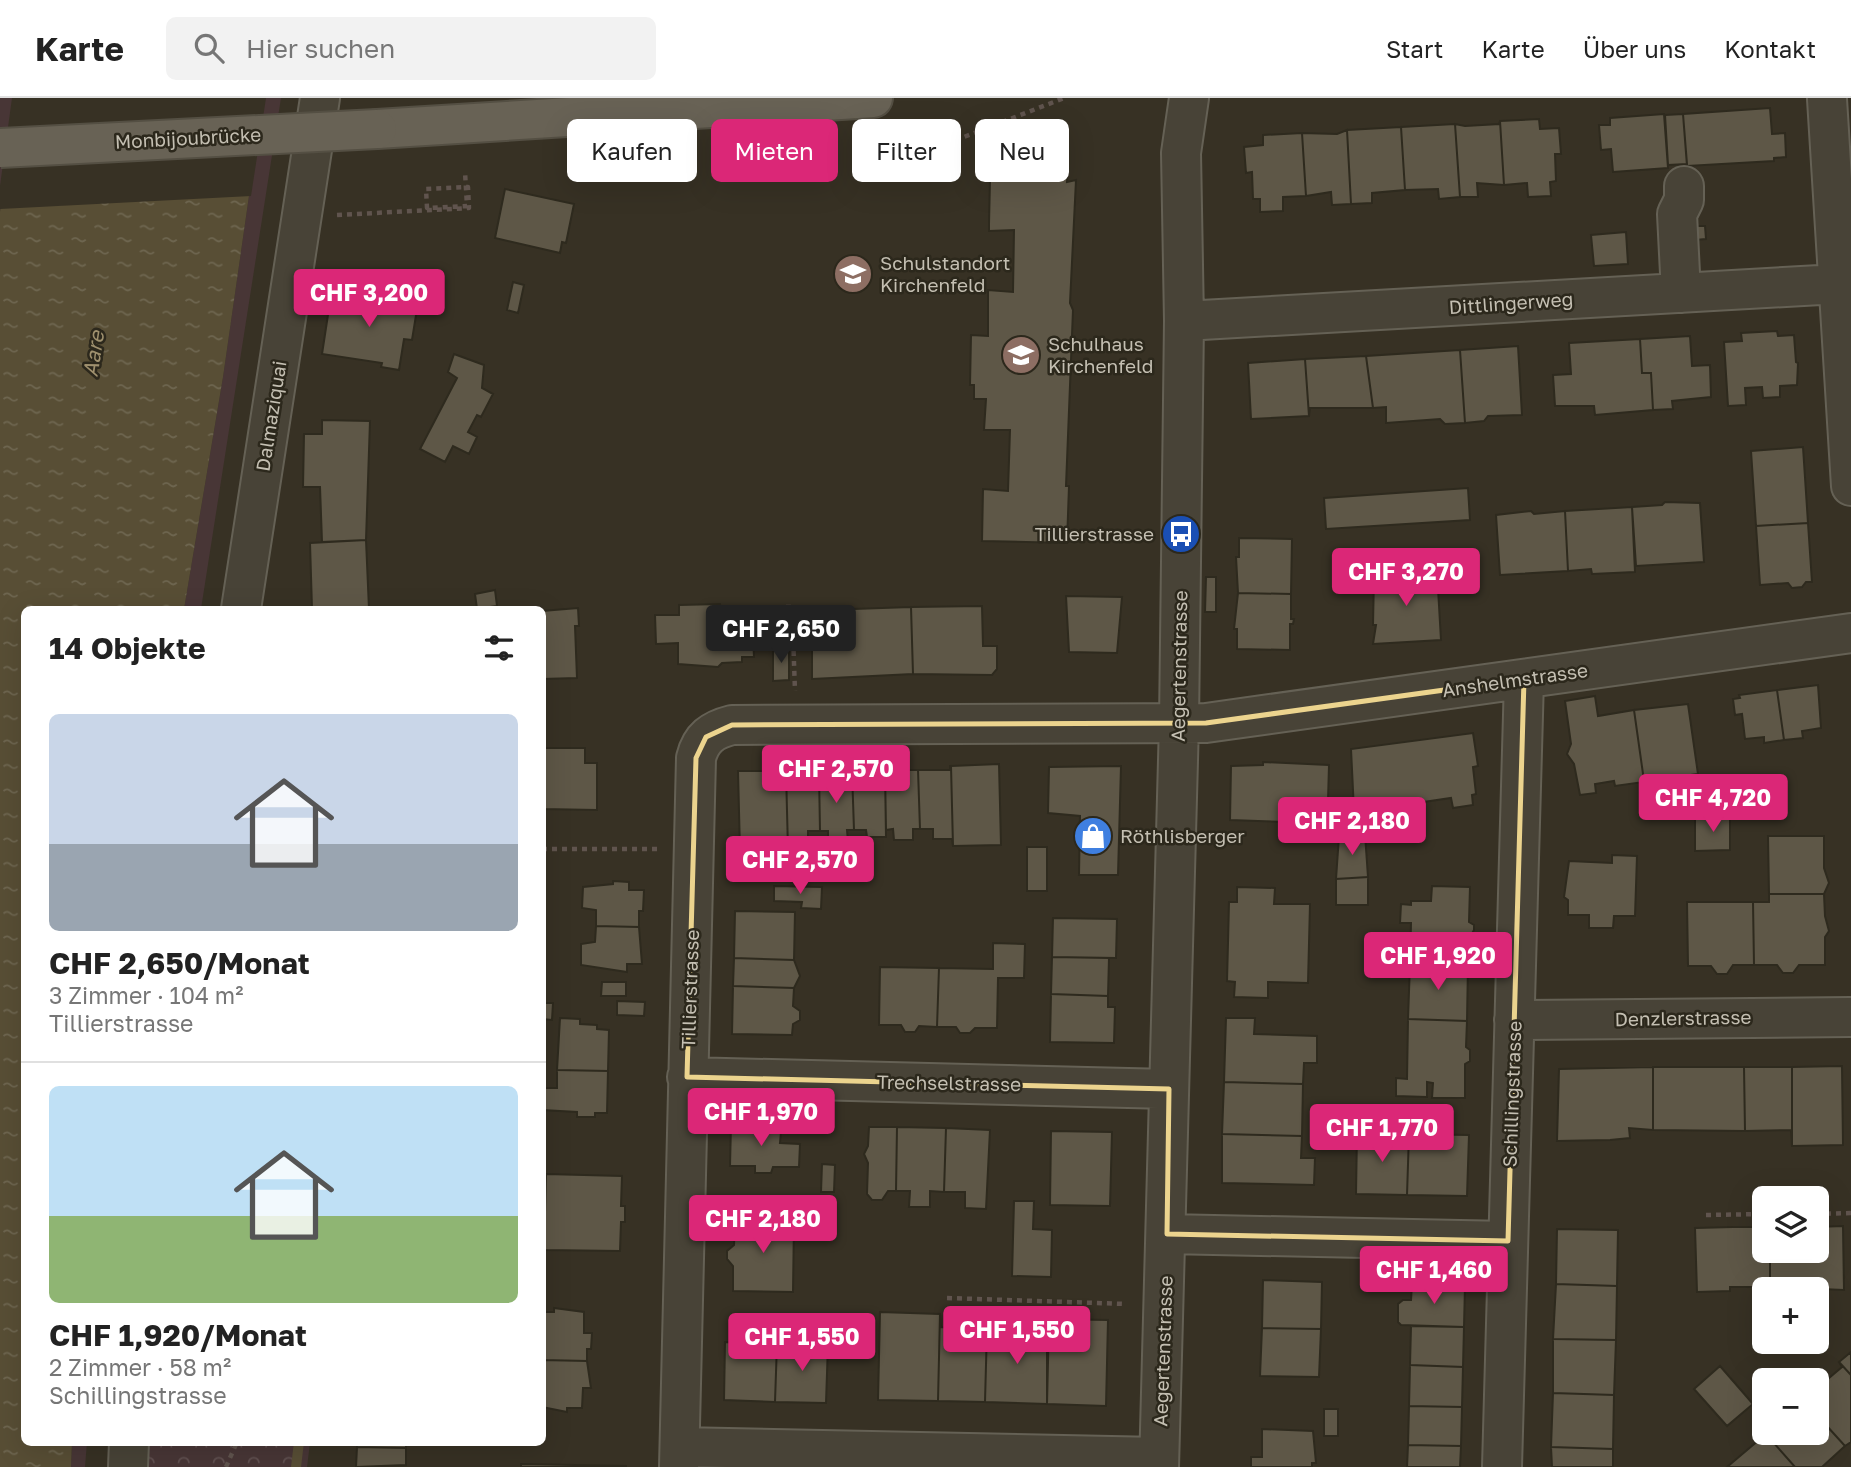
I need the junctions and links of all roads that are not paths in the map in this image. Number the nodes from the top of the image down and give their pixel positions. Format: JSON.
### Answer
{"nodes":[{"id":1,"x":320,"y":98,"type":"edge"},
{"id":2,"x":873,"y":98,"type":"edge"},
{"id":3,"x":1189,"y":98,"type":"edge"},
{"id":4,"x":1828,"y":99,"type":"edge"},
{"id":5,"x":723,"y":103,"type":"edge"},
{"id":6,"x":0,"y":148,"type":"edge"},
{"id":7,"x":1684,"y":186,"type":"dead end"},
{"id":8,"x":1838,"y":284,"type":"junction"},
{"id":9,"x":1681,"y":293,"type":"junction"},
{"id":10,"x":1184,"y":321,"type":"junction"},
{"id":11,"x":1851,"y":486,"type":"edge"},
{"id":12,"x":241,"y":606,"type":"edge"},
{"id":13,"x":1851,"y":634,"type":"edge"},
{"id":14,"x":1524,"y":679,"type":"junction"},
{"id":15,"x":1179,"y":723,"type":"junction"},
{"id":16,"x":1851,"y":1017,"type":"edge"},
{"id":17,"x":1514,"y":1020,"type":"junction"},
{"id":18,"x":687,"y":1077,"type":"junction"},
{"id":19,"x":1169,"y":1089,"type":"junction"},
{"id":20,"x":1167,"y":1234,"type":"junction"},
{"id":21,"x":1508,"y":1241,"type":"junction"},
{"id":22,"x":129,"y":1446,"type":"edge"},
{"id":23,"x":679,"y":1457,"type":"edge"},
{"id":24,"x":1159,"y":1462,"type":"edge"},
{"id":25,"x":128,"y":1467,"type":"edge"},
{"id":26,"x":1502,"y":1467,"type":"edge"}],
"edges":[{"from":1,"to":12,"type":"street","name":"Dalmaziquai"},
{"from":2,"to":5,"type":"main road","name":"Monbijoubrücke"},
{"from":3,"to":10,"type":"street","name":"Aegertenstrasse"},
{"from":4,"to":8,"type":"street"},
{"from":5,"to":6,"type":"main road","name":"Monbijoubrücke","bridge":true},
{"from":7,"to":9,"type":"street"},
{"from":8,"to":9,"type":"street","name":"Dittlingerweg"},
{"from":8,"to":11,"type":"street"},
{"from":9,"to":10,"type":"street","name":"Dittlingerweg"},
{"from":10,"to":15,"type":"street","name":"Aegertenstrasse"},
{"from":13,"to":14,"type":"street","name":"Anshelmstrasse"},
{"from":14,"to":15,"type":"street","name":"Anshelmstrasse"},
{"from":14,"to":17,"type":"street","name":"Schillingstrasse"},
{"from":15,"to":18,"type":"street","name":"Tillierstrasse"},
{"from":15,"to":19,"type":"street","name":"Aegertenstrasse"},
{"from":16,"to":17,"type":"street","name":"Denzlerstrasse"},
{"from":17,"to":21,"type":"street","name":"Schillingstrasse"},
{"from":18,"to":19,"type":"street","name":"Trechselstrasse"},
{"from":18,"to":23,"type":"street","name":"Tillierstrasse"},
{"from":19,"to":20,"type":"street","name":"Aegertenstrasse"},
{"from":20,"to":21,"type":"street"},
{"from":20,"to":24,"type":"street","name":"Aegertenstrasse"},
{"from":21,"to":26,"type":"street","name":"Schillingstrasse"},
{"from":22,"to":25,"type":"street"},
{"from":23,"to":24,"type":"street"}]}
